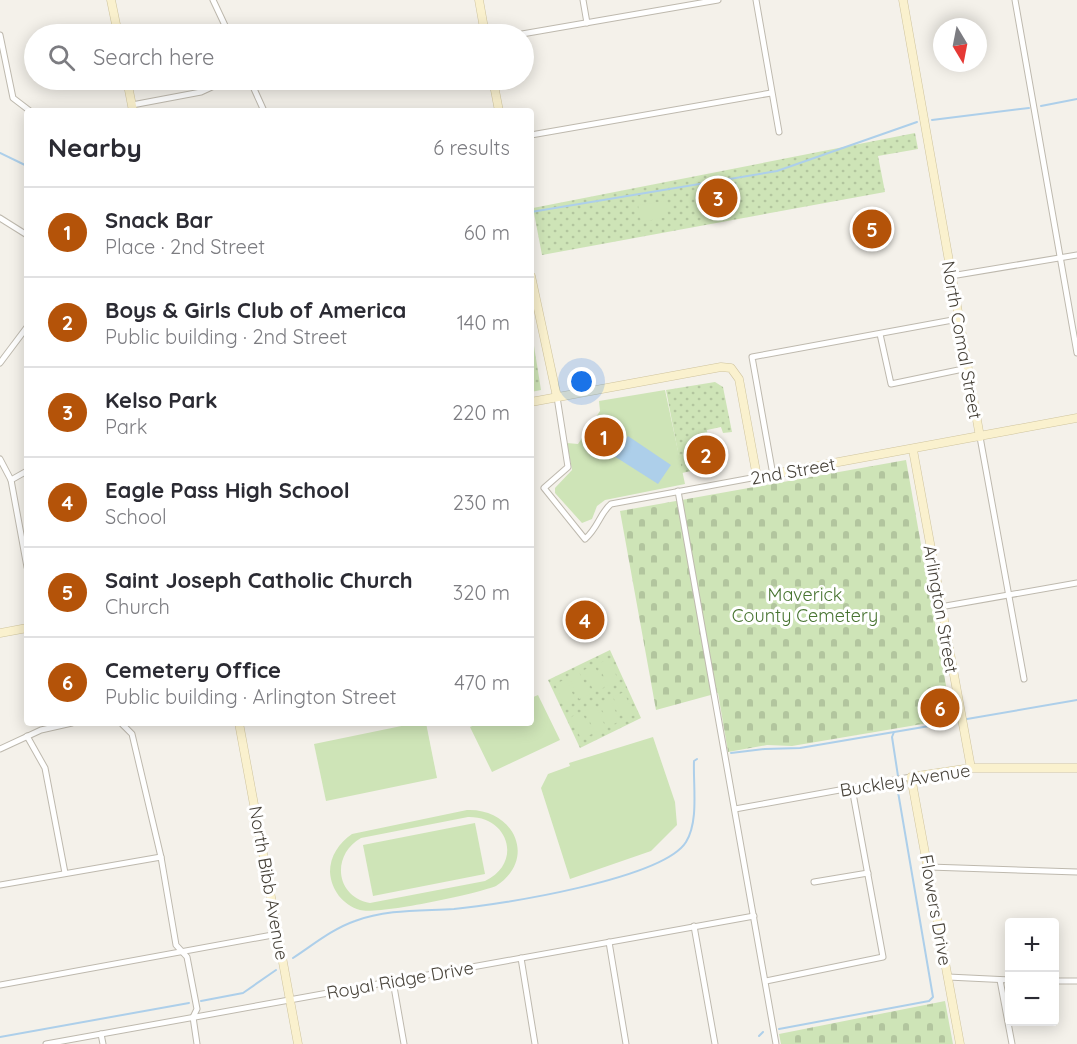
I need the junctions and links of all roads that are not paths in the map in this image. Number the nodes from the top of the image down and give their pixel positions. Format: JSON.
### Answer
{"nodes":[{"id":1,"x":111,"y":0,"type":"edge"},
{"id":2,"x":213,"y":0,"type":"edge"},
{"id":3,"x":479,"y":0,"type":"edge"},
{"id":4,"x":583,"y":0,"type":"edge"},
{"id":5,"x":718,"y":0,"type":"edge"},
{"id":6,"x":756,"y":0,"type":"edge"},
{"id":7,"x":903,"y":0,"type":"edge"},
{"id":8,"x":1016,"y":0,"type":"edge"},
{"id":9,"x":587,"y":23,"type":"junction"},
{"id":10,"x":116,"y":24,"type":"edge"},
{"id":11,"x":224,"y":24,"type":"edge"},
{"id":12,"x":483,"y":24,"type":"edge"},
{"id":13,"x":534,"y":32,"type":"edge"},
{"id":14,"x":0,"y":35,"type":"edge"},
{"id":15,"x":129,"y":90,"type":"edge"},
{"id":16,"x":205,"y":90,"type":"edge"},
{"id":17,"x":255,"y":90,"type":"edge"},
{"id":18,"x":495,"y":90,"type":"edge"},
{"id":19,"x":771,"y":93,"type":"junction"},
{"id":20,"x":26,"y":108,"type":"edge"},
{"id":21,"x":132,"y":108,"type":"edge"},
{"id":22,"x":263,"y":108,"type":"edge"},
{"id":23,"x":498,"y":108,"type":"edge"},
{"id":24,"x":778,"y":132,"type":"dead end"},
{"id":25,"x":534,"y":134,"type":"edge"},
{"id":26,"x":0,"y":218,"type":"edge"},
{"id":27,"x":24,"y":233,"type":"edge"},
{"id":28,"x":1077,"y":255,"type":"edge"},
{"id":29,"x":1061,"y":258,"type":"junction"},
{"id":30,"x":951,"y":276,"type":"junction"},
{"id":31,"x":534,"y":290,"type":"edge"},
{"id":32,"x":958,"y":319,"type":"junction"},
{"id":33,"x":24,"y":331,"type":"edge"},
{"id":34,"x":880,"y":334,"type":"junction"},
{"id":35,"x":1077,"y":354,"type":"edge"},
{"id":36,"x":0,"y":363,"type":"edge"},
{"id":37,"x":968,"y":368,"type":"junction"},
{"id":38,"x":557,"y":397,"type":"junction"},
{"id":39,"x":534,"y":401,"type":"edge"},
{"id":40,"x":1077,"y":418,"type":"edge"},
{"id":41,"x":980,"y":437,"type":"junction"},
{"id":42,"x":913,"y":450,"type":"junction"},
{"id":43,"x":0,"y":459,"type":"edge"},
{"id":44,"x":24,"y":473,"type":"edge"},
{"id":45,"x":773,"y":475,"type":"junction"},
{"id":46,"x":757,"y":477,"type":"junction"},
{"id":47,"x":11,"y":480,"type":"junction"},
{"id":48,"x":678,"y":492,"type":"junction"},
{"id":49,"x":24,"y":551,"type":"edge"},
{"id":50,"x":1077,"y":582,"type":"edge"},
{"id":51,"x":1008,"y":595,"type":"junction"},
{"id":52,"x":940,"y":607,"type":"junction"},
{"id":53,"x":24,"y":629,"type":"edge"},
{"id":54,"x":0,"y":633,"type":"edge"},
{"id":55,"x":1024,"y":679,"type":"dead end"},
{"id":56,"x":62,"y":726,"type":"edge"},
{"id":57,"x":124,"y":726,"type":"edge"},
{"id":58,"x":240,"y":726,"type":"edge"},
{"id":59,"x":27,"y":736,"type":"junction"},
{"id":60,"x":0,"y":749,"type":"edge"},
{"id":61,"x":971,"y":768,"type":"junction"},
{"id":62,"x":1077,"y":768,"type":"edge"},
{"id":63,"x":911,"y":777,"type":"junction"},
{"id":64,"x":852,"y":788,"type":"junction"},
{"id":65,"x":735,"y":809,"type":"junction"},
{"id":66,"x":161,"y":857,"type":"junction"},
{"id":67,"x":929,"y":867,"type":"junction"},
{"id":68,"x":1077,"y":872,"type":"edge"},
{"id":69,"x":65,"y":873,"type":"junction"},
{"id":70,"x":868,"y":873,"type":"junction"},
{"id":71,"x":814,"y":882,"type":"dead end"},
{"id":72,"x":0,"y":885,"type":"edge"},
{"id":73,"x":754,"y":916,"type":"junction"},
{"id":74,"x":694,"y":926,"type":"junction"},
{"id":75,"x":278,"y":934,"type":"junction"},
{"id":76,"x":609,"y":942,"type":"junction"},
{"id":77,"x":181,"y":951,"type":"junction"},
{"id":78,"x":520,"y":958,"type":"junction"},
{"id":79,"x":948,"y":977,"type":"junction"},
{"id":80,"x":1000,"y":980,"type":"junction"},
{"id":81,"x":1005,"y":980,"type":"edge"},
{"id":82,"x":393,"y":981,"type":"junction"},
{"id":83,"x":766,"y":981,"type":"junction"},
{"id":84,"x":1059,"y":981,"type":"edge"},
{"id":85,"x":1077,"y":981,"type":"edge"},
{"id":86,"x":0,"y":985,"type":"edge"},
{"id":87,"x":290,"y":1000,"type":"junction"},
{"id":88,"x":193,"y":1017,"type":"junction"},
{"id":89,"x":101,"y":1034,"type":"junction"},
{"id":90,"x":46,"y":1044,"type":"edge"},
{"id":91,"x":103,"y":1044,"type":"edge"},
{"id":92,"x":197,"y":1044,"type":"edge"},
{"id":93,"x":298,"y":1044,"type":"edge"},
{"id":94,"x":404,"y":1044,"type":"edge"},
{"id":95,"x":535,"y":1044,"type":"edge"},
{"id":96,"x":626,"y":1044,"type":"edge"},
{"id":97,"x":716,"y":1044,"type":"edge"},
{"id":98,"x":776,"y":1044,"type":"edge"},
{"id":99,"x":960,"y":1044,"type":"edge"},
{"id":100,"x":1012,"y":1044,"type":"edge"}],
"edges":[{"from":1,"to":10,"type":"street"},
{"from":2,"to":11,"type":"street"},
{"from":3,"to":12,"type":"street"},
{"from":4,"to":9,"type":"street"},
{"from":5,"to":9,"type":"street"},
{"from":6,"to":19,"type":"street"},
{"from":7,"to":30,"type":"street","name":"North Comal Street"},
{"from":8,"to":29,"type":"street"},
{"from":9,"to":13,"type":"street"},
{"from":14,"to":20,"type":"street"},
{"from":15,"to":21,"type":"street"},
{"from":16,"to":21,"type":"street"},
{"from":17,"to":22,"type":"street"},
{"from":18,"to":23,"type":"street"},
{"from":19,"to":24,"type":"street"},
{"from":19,"to":25,"type":"street"},
{"from":26,"to":27,"type":"street"},
{"from":28,"to":29,"type":"street"},
{"from":29,"to":30,"type":"street"},
{"from":29,"to":35,"type":"street"},
{"from":30,"to":32,"type":"street","name":"North Comal Street"},
{"from":31,"to":38,"type":"street"},
{"from":32,"to":34,"type":"street"},
{"from":32,"to":37,"type":"street","name":"North Comal Street"},
{"from":33,"to":36,"type":"street"},
{"from":34,"to":37,"type":"street"},
{"from":34,"to":45,"type":"street"},
{"from":37,"to":41,"type":"street","name":"North Comal Street"},
{"from":38,"to":39,"type":"street"},
{"from":38,"to":46,"type":"street"},
{"from":38,"to":48,"type":"street","name":"2nd Street"},
{"from":40,"to":41,"type":"street","name":"2nd Street"},
{"from":41,"to":42,"type":"street","name":"2nd Street"},
{"from":41,"to":51,"type":"street","name":"North Comal Street"},
{"from":42,"to":45,"type":"street","name":"2nd Street"},
{"from":42,"to":52,"type":"street","name":"Arlington Street"},
{"from":43,"to":47,"type":"street"},
{"from":44,"to":47,"type":"street"},
{"from":45,"to":46,"type":"street","name":"2nd Street"},
{"from":46,"to":48,"type":"street","name":"2nd Street"},
{"from":47,"to":49,"type":"street"},
{"from":48,"to":65,"type":"street"},
{"from":50,"to":51,"type":"street"},
{"from":51,"to":52,"type":"street"},
{"from":51,"to":55,"type":"street","name":"North Comal Street"},
{"from":52,"to":61,"type":"street","name":"Arlington Street"},
{"from":53,"to":54,"type":"street"},
{"from":56,"to":59,"type":"street"},
{"from":57,"to":66,"type":"street"},
{"from":58,"to":75,"type":"street","name":"North Bibb Avenue"},
{"from":59,"to":60,"type":"street"},
{"from":59,"to":69,"type":"street"},
{"from":61,"to":62,"type":"street","name":"Buckley Avenue"},
{"from":61,"to":63,"type":"street","name":"Buckley Avenue"},
{"from":63,"to":64,"type":"street","name":"Buckley Avenue"},
{"from":63,"to":67,"type":"street","name":"Flowers Drive"},
{"from":64,"to":65,"type":"street","name":"Buckley Avenue"},
{"from":64,"to":70,"type":"street"},
{"from":65,"to":73,"type":"street"},
{"from":66,"to":69,"type":"street"},
{"from":66,"to":77,"type":"street"},
{"from":67,"to":68,"type":"street"},
{"from":67,"to":79,"type":"street","name":"Flowers Drive"},
{"from":69,"to":72,"type":"street"},
{"from":70,"to":71,"type":"street"},
{"from":70,"to":83,"type":"street"},
{"from":73,"to":74,"type":"street","name":"Royal Ridge Drive"},
{"from":73,"to":83,"type":"street"},
{"from":74,"to":76,"type":"street","name":"Royal Ridge Drive"},
{"from":74,"to":97,"type":"street"},
{"from":75,"to":77,"type":"street"},
{"from":75,"to":87,"type":"street","name":"North Bibb Avenue"},
{"from":76,"to":78,"type":"street","name":"Royal Ridge Drive"},
{"from":76,"to":96,"type":"street"},
{"from":77,"to":86,"type":"street"},
{"from":77,"to":88,"type":"street"},
{"from":78,"to":82,"type":"street","name":"Royal Ridge Drive"},
{"from":78,"to":95,"type":"street"},
{"from":79,"to":80,"type":"street"},
{"from":79,"to":99,"type":"street","name":"Flowers Drive"},
{"from":80,"to":81,"type":"street"},
{"from":80,"to":100,"type":"street"},
{"from":82,"to":87,"type":"street","name":"Royal Ridge Drive"},
{"from":82,"to":94,"type":"street"},
{"from":83,"to":98,"type":"street"},
{"from":84,"to":85,"type":"street"},
{"from":87,"to":88,"type":"street","name":"Royal Ridge Drive"},
{"from":87,"to":93,"type":"street","name":"North Bibb Avenue"},
{"from":88,"to":89,"type":"street","name":"Royal Ridge Drive"},
{"from":88,"to":92,"type":"street"},
{"from":89,"to":90,"type":"street","name":"Royal Ridge Drive"},
{"from":89,"to":91,"type":"street"}]}
